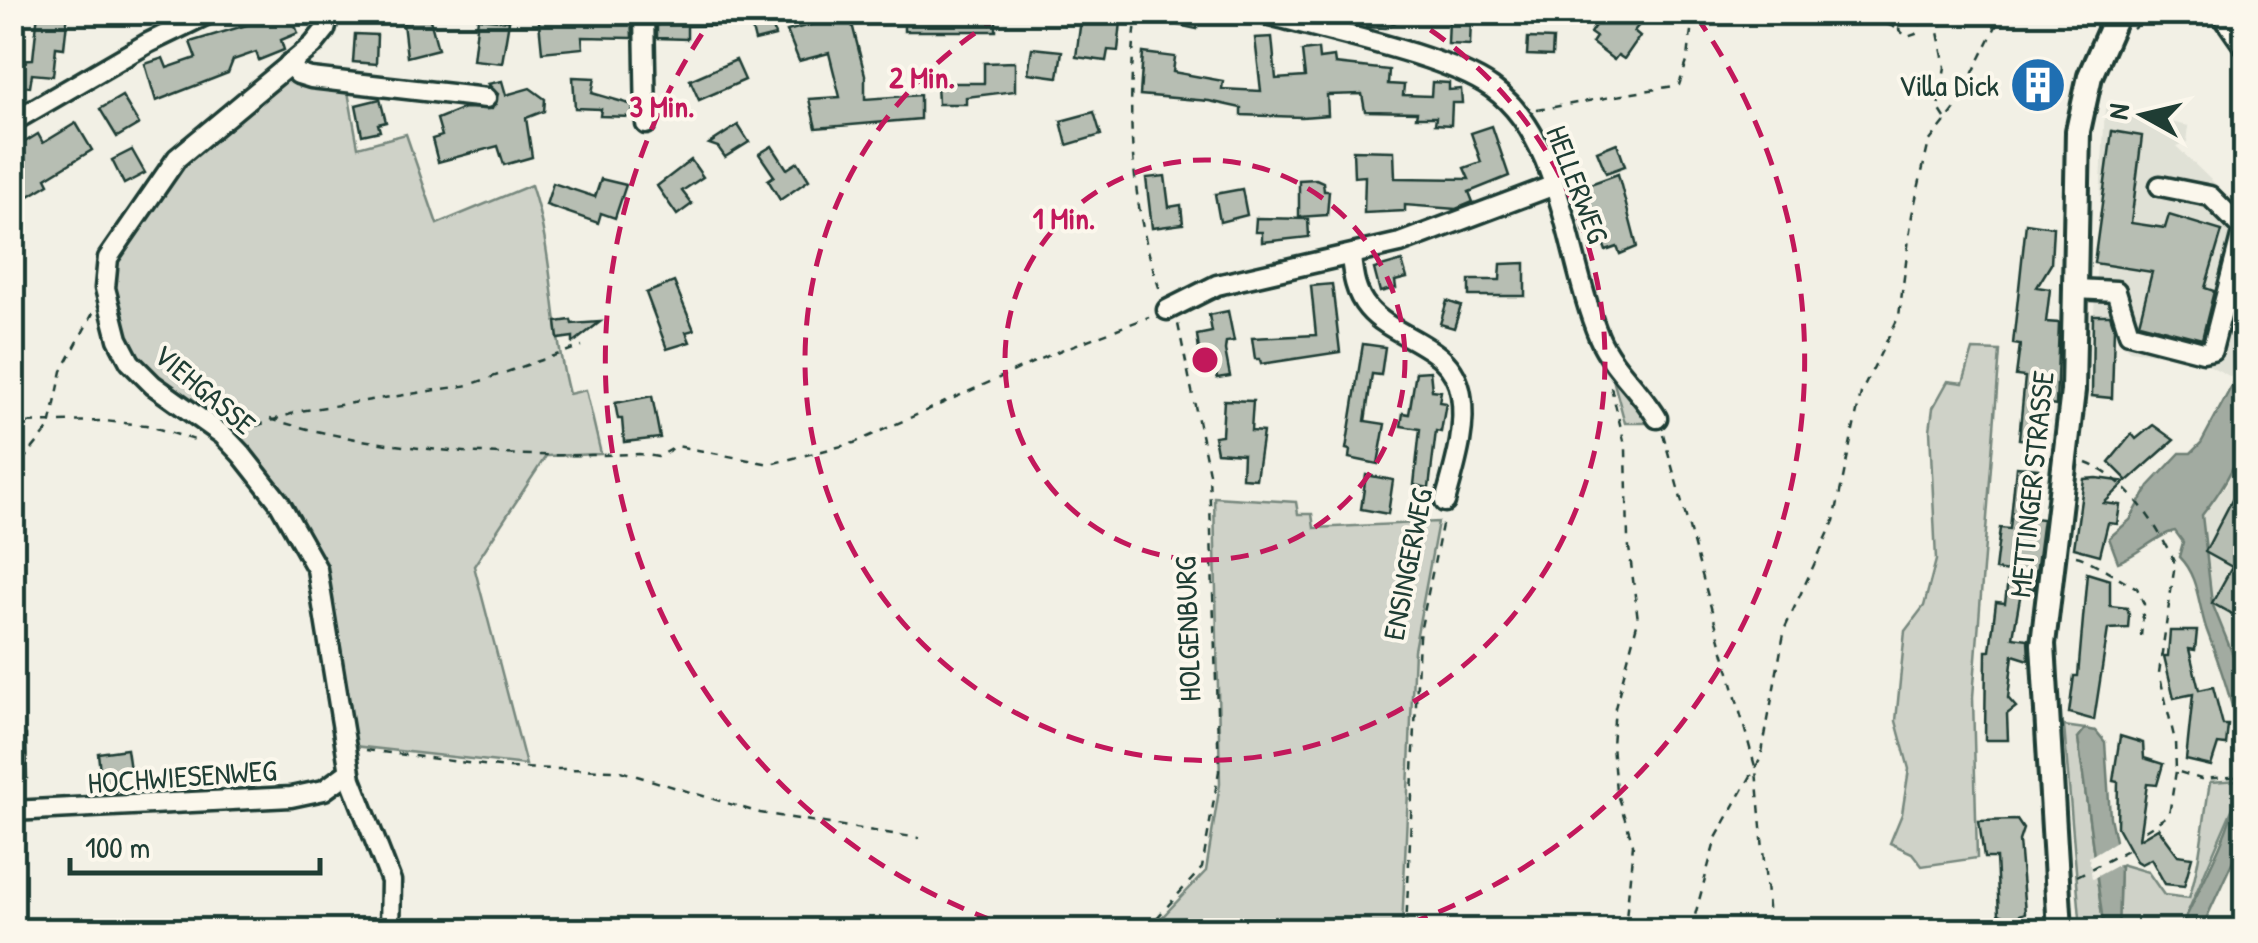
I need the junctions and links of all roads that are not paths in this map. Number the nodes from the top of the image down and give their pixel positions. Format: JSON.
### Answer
{"nodes":[{"id":1,"x":212,"y":12,"type":"edge"},
{"id":2,"x":330,"y":12,"type":"edge"},
{"id":3,"x":644,"y":12,"type":"edge"},
{"id":4,"x":1259,"y":12,"type":"edge"},
{"id":5,"x":2118,"y":12,"type":"edge"},
{"id":6,"x":2132,"y":12,"type":"edge"},
{"id":7,"x":2217,"y":14,"type":"edge"},
{"id":8,"x":2246,"y":45,"type":"edge"},
{"id":9,"x":2101,"y":46,"type":"junction"},
{"id":10,"x":289,"y":64,"type":"junction"},
{"id":11,"x":486,"y":98,"type":"dead end"},
{"id":12,"x":12,"y":122,"type":"edge"},
{"id":13,"x":646,"y":124,"type":"dead end"},
{"id":14,"x":1552,"y":186,"type":"junction"},
{"id":15,"x":2160,"y":186,"type":"dead end"},
{"id":16,"x":1351,"y":257,"type":"junction"},
{"id":17,"x":2076,"y":289,"type":"junction"},
{"id":18,"x":1170,"y":308,"type":"road end"},
{"id":19,"x":1657,"y":418,"type":"road end"},
{"id":20,"x":1445,"y":502,"type":"road end"},
{"id":21,"x":349,"y":772,"type":"junction"},
{"id":22,"x":12,"y":811,"type":"edge"},
{"id":23,"x":390,"y":930,"type":"edge"},
{"id":24,"x":2060,"y":930,"type":"edge"}],
"edges":[{"from":1,"to":12,"type":"street"},
{"from":2,"to":10,"type":"street","name":"VIEHGASSE"},
{"from":3,"to":13,"type":"street"},
{"from":4,"to":14,"type":"street","name":"HELLERWEG"},
{"from":5,"to":9,"type":"main road","name":"METTINGER STRASSE"},
{"from":6,"to":9,"type":"main road","name":"METTINGER STRASSE"},
{"from":7,"to":8,"type":"main road"},
{"from":9,"to":17,"type":"main road","name":"METTINGER STRASSE"},
{"from":10,"to":11,"type":"street"},
{"from":10,"to":21,"type":"street","name":"VIEHGASSE"},
{"from":14,"to":16,"type":"street"},
{"from":14,"to":19,"type":"street","name":"HELLERWEG"},
{"from":15,"to":17,"type":"street"},
{"from":16,"to":18,"type":"street"},
{"from":16,"to":20,"type":"street","name":"ENSINGERWEG"},
{"from":17,"to":24,"type":"main road","name":"METTINGER STRASSE"},
{"from":21,"to":22,"type":"street","name":"HOCHWIESENWEG"},
{"from":21,"to":23,"type":"street","name":"VIEHGASSE"}]}
